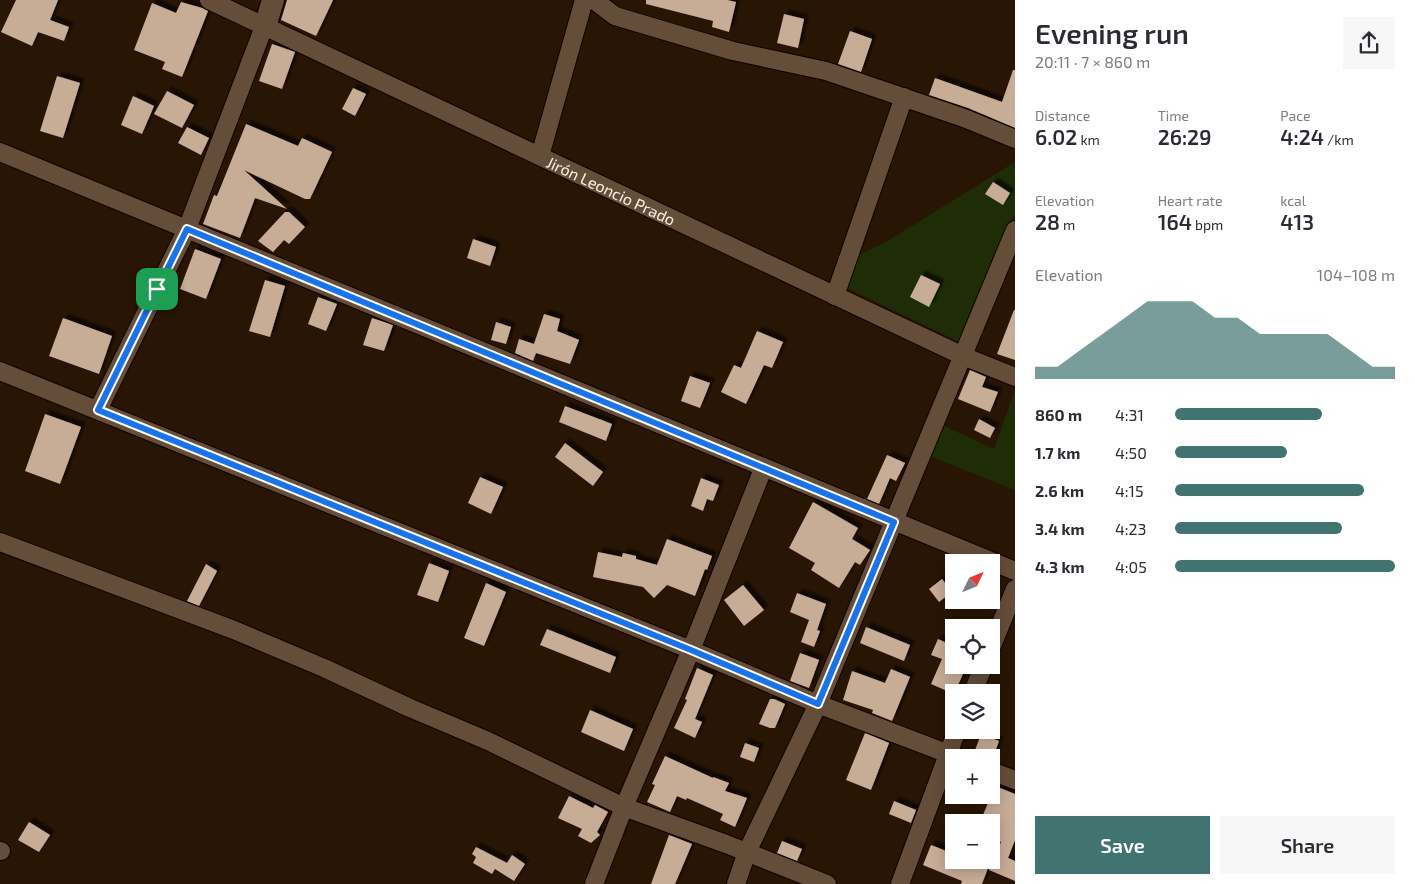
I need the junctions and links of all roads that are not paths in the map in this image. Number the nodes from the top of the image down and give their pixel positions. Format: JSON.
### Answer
{"nodes":[{"id":1,"x":208,"y":0,"type":"edge"},
{"id":2,"x":273,"y":0,"type":"edge"},
{"id":3,"x":584,"y":0,"type":"edge"},
{"id":4,"x":594,"y":0,"type":"edge"},
{"id":5,"x":266,"y":27,"type":"junction"},
{"id":6,"x":904,"y":98,"type":"junction"},
{"id":7,"x":1015,"y":138,"type":"edge"},
{"id":8,"x":0,"y":152,"type":"edge"},
{"id":9,"x":540,"y":156,"type":"junction"},
{"id":10,"x":187,"y":229,"type":"junction"},
{"id":11,"x":1015,"y":230,"type":"edge"},
{"id":12,"x":835,"y":296,"type":"junction"},
{"id":13,"x":963,"y":356,"type":"junction"},
{"id":14,"x":0,"y":371,"type":"edge"},
{"id":15,"x":1015,"y":377,"type":"edge"},
{"id":16,"x":98,"y":410,"type":"junction"},
{"id":17,"x":763,"y":469,"type":"junction"},
{"id":18,"x":894,"y":522,"type":"junction"},
{"id":19,"x":0,"y":542,"type":"edge"},
{"id":20,"x":1015,"y":571,"type":"edge"},
{"id":21,"x":1015,"y":589,"type":"edge"},
{"id":22,"x":1000,"y":626,"type":"edge"},
{"id":23,"x":691,"y":650,"type":"junction"},
{"id":24,"x":818,"y":704,"type":"junction"},
{"id":25,"x":945,"y":752,"type":"edge"},
{"id":26,"x":945,"y":774,"type":"edge"},
{"id":27,"x":1000,"y":774,"type":"edge"},
{"id":28,"x":1015,"y":780,"type":"edge"},
{"id":29,"x":624,"y":807,"type":"junction"},
{"id":30,"x":748,"y":852,"type":"junction"},
{"id":31,"x":594,"y":884,"type":"edge"},
{"id":32,"x":736,"y":884,"type":"edge"},
{"id":33,"x":827,"y":884,"type":"edge"},
{"id":34,"x":900,"y":884,"type":"edge"}],
"edges":[{"from":1,"to":5,"type":"street","name":"Jirón Leoncio Prado"},
{"from":2,"to":5,"type":"street"},
{"from":3,"to":9,"type":"street"},
{"from":4,"to":6,"type":"street"},
{"from":5,"to":9,"type":"street","name":"Jirón Leoncio Prado"},
{"from":5,"to":10,"type":"street"},
{"from":6,"to":7,"type":"street"},
{"from":6,"to":12,"type":"street"},
{"from":8,"to":10,"type":"street"},
{"from":9,"to":12,"type":"street","name":"Jirón Leoncio Prado"},
{"from":10,"to":16,"type":"street"},
{"from":10,"to":17,"type":"street"},
{"from":11,"to":13,"type":"street"},
{"from":12,"to":13,"type":"street","name":"Jirón Leoncio Prado"},
{"from":13,"to":15,"type":"street","name":"Jirón Leoncio Prado"},
{"from":13,"to":18,"type":"street"},
{"from":14,"to":16,"type":"street"},
{"from":16,"to":23,"type":"street"},
{"from":17,"to":18,"type":"street"},
{"from":17,"to":23,"type":"street"},
{"from":18,"to":20,"type":"street"},
{"from":18,"to":24,"type":"street"},
{"from":19,"to":29,"type":"street"},
{"from":21,"to":22,"type":"street"},
{"from":23,"to":24,"type":"street"},
{"from":23,"to":29,"type":"street"},
{"from":24,"to":25,"type":"street"},
{"from":24,"to":30,"type":"street"},
{"from":26,"to":34,"type":"street"},
{"from":27,"to":28,"type":"street"},
{"from":29,"to":30,"type":"street"},
{"from":29,"to":31,"type":"street"},
{"from":30,"to":32,"type":"street"},
{"from":30,"to":33,"type":"street"}]}
